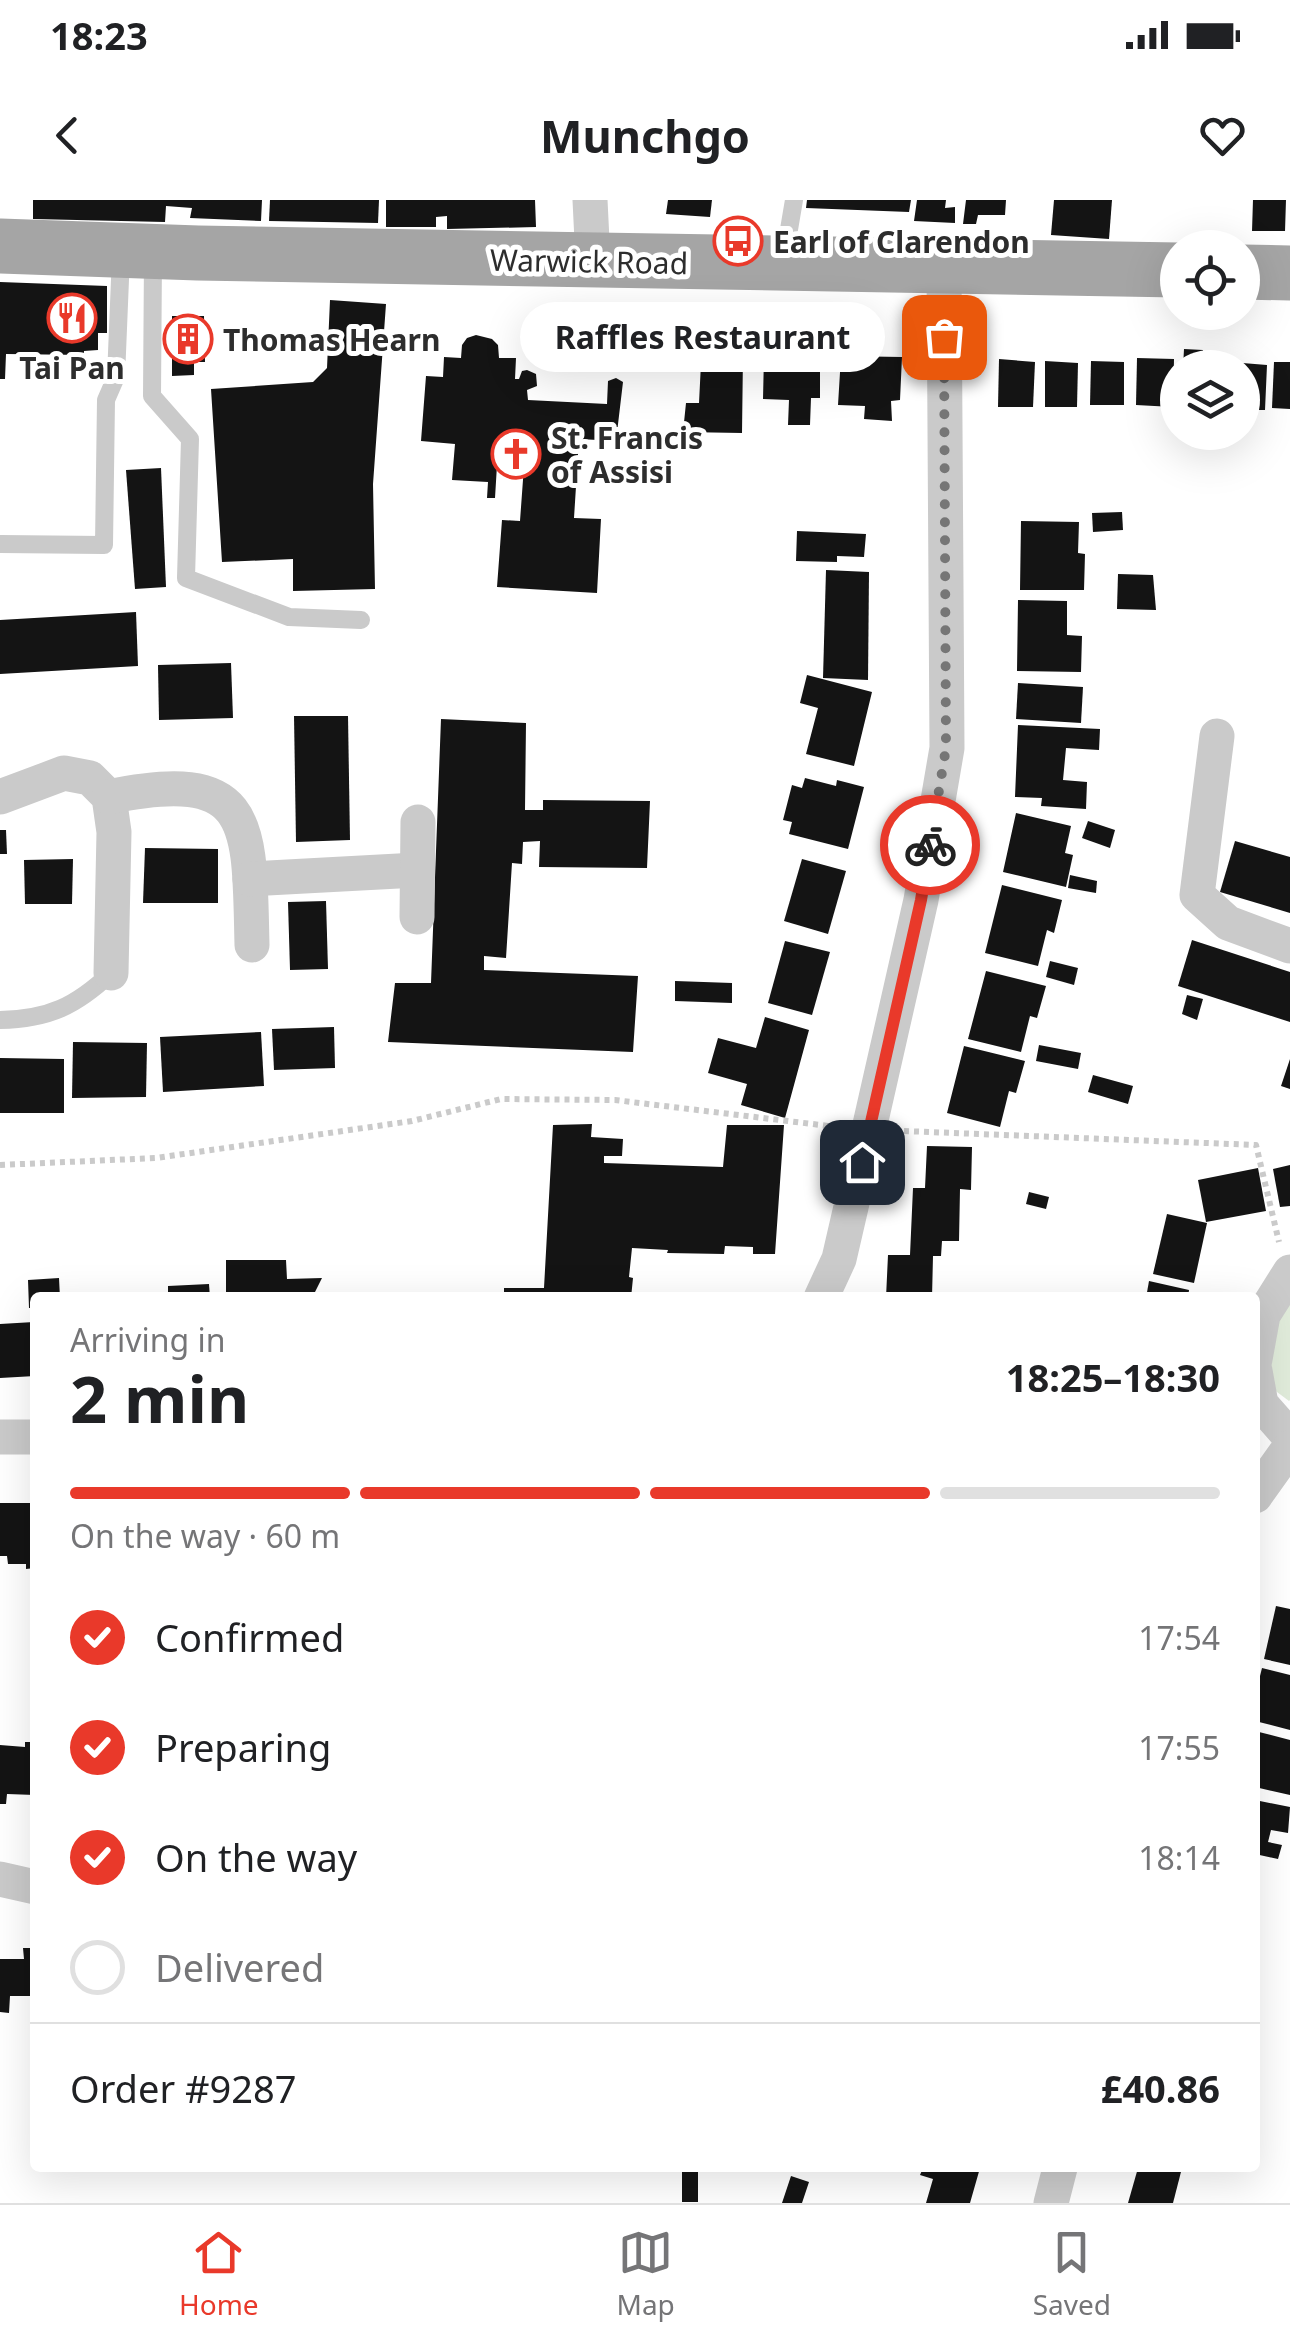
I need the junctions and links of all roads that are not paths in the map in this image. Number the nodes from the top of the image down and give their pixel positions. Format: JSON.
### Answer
{"nodes":[{"id":1,"x":590,"y":200,"type":"edge"},
{"id":2,"x":794,"y":200,"type":"edge"},
{"id":3,"x":0,"y":246,"type":"edge"},
{"id":4,"x":137,"y":250,"type":"junction"},
{"id":5,"x":592,"y":261,"type":"junction"},
{"id":6,"x":784,"y":264,"type":"junction"},
{"id":7,"x":944,"y":268,"type":"junction"},
{"id":8,"x":1160,"y":270,"type":"edge"},
{"id":9,"x":1260,"y":272,"type":"edge"},
{"id":10,"x":1290,"y":272,"type":"edge"},
{"id":11,"x":0,"y":544,"type":"edge"},
{"id":12,"x":361,"y":620,"type":"dead end"},
{"id":13,"x":1217,"y":736,"type":"dead end"},
{"id":14,"x":0,"y":796,"type":"edge"},
{"id":15,"x":109,"y":797,"type":"junction"},
{"id":16,"x":418,"y":822,"type":"dead end"},
{"id":17,"x":417,"y":870,"type":"junction"},
{"id":18,"x":250,"y":878,"type":"junction"},
{"id":19,"x":417,"y":917,"type":"dead end"},
{"id":20,"x":252,"y":946,"type":"dead end"},
{"id":21,"x":1290,"y":946,"type":"edge"},
{"id":22,"x":111,"y":973,"type":"joint"},
{"id":23,"x":0,"y":1020,"type":"edge"},
{"id":24,"x":1288,"y":1274,"type":"edge"},
{"id":25,"x":824,"y":1292,"type":"edge"},
{"id":26,"x":1260,"y":1332,"type":"edge"},
{"id":27,"x":1260,"y":1398,"type":"edge"},
{"id":28,"x":0,"y":1437,"type":"edge"},
{"id":29,"x":30,"y":1437,"type":"edge"},
{"id":30,"x":1290,"y":1437,"type":"edge"},
{"id":31,"x":1290,"y":1447,"type":"edge"},
{"id":32,"x":1260,"y":1489,"type":"edge"},
{"id":33,"x":0,"y":1879,"type":"edge"},
{"id":34,"x":30,"y":1886,"type":"edge"},
{"id":35,"x":1059,"y":2172,"type":"edge"},
{"id":36,"x":1051,"y":2203,"type":"edge"}],
"edges":[{"from":1,"to":5,"type":"street"},
{"from":2,"to":6,"type":"lane"},
{"from":3,"to":4,"type":"main road","name":"Warwick Road"},
{"from":4,"to":5,"type":"main road","name":"Warwick Road"},
{"from":4,"to":11,"type":"lane"},
{"from":4,"to":12,"type":"lane"},
{"from":5,"to":6,"type":"main road","name":"Warwick Road"},
{"from":6,"to":7,"type":"main road","name":"Warwick Road"},
{"from":7,"to":8,"type":"main road","name":"Warwick Road"},
{"from":7,"to":25,"type":"street"},
{"from":9,"to":10,"type":"main road"},
{"from":13,"to":21,"type":"street"},
{"from":14,"to":15,"type":"street"},
{"from":15,"to":18,"type":"street"},
{"from":15,"to":22,"type":"street"},
{"from":16,"to":17,"type":"street"},
{"from":17,"to":18,"type":"street"},
{"from":17,"to":19,"type":"street"},
{"from":18,"to":20,"type":"street"},
{"from":22,"to":23,"type":"lane"},
{"from":24,"to":26,"type":"street"},
{"from":27,"to":30,"type":"street"},
{"from":28,"to":29,"type":"street"},
{"from":31,"to":32,"type":"street"},
{"from":33,"to":34,"type":"street"},
{"from":35,"to":36,"type":"street"}]}
